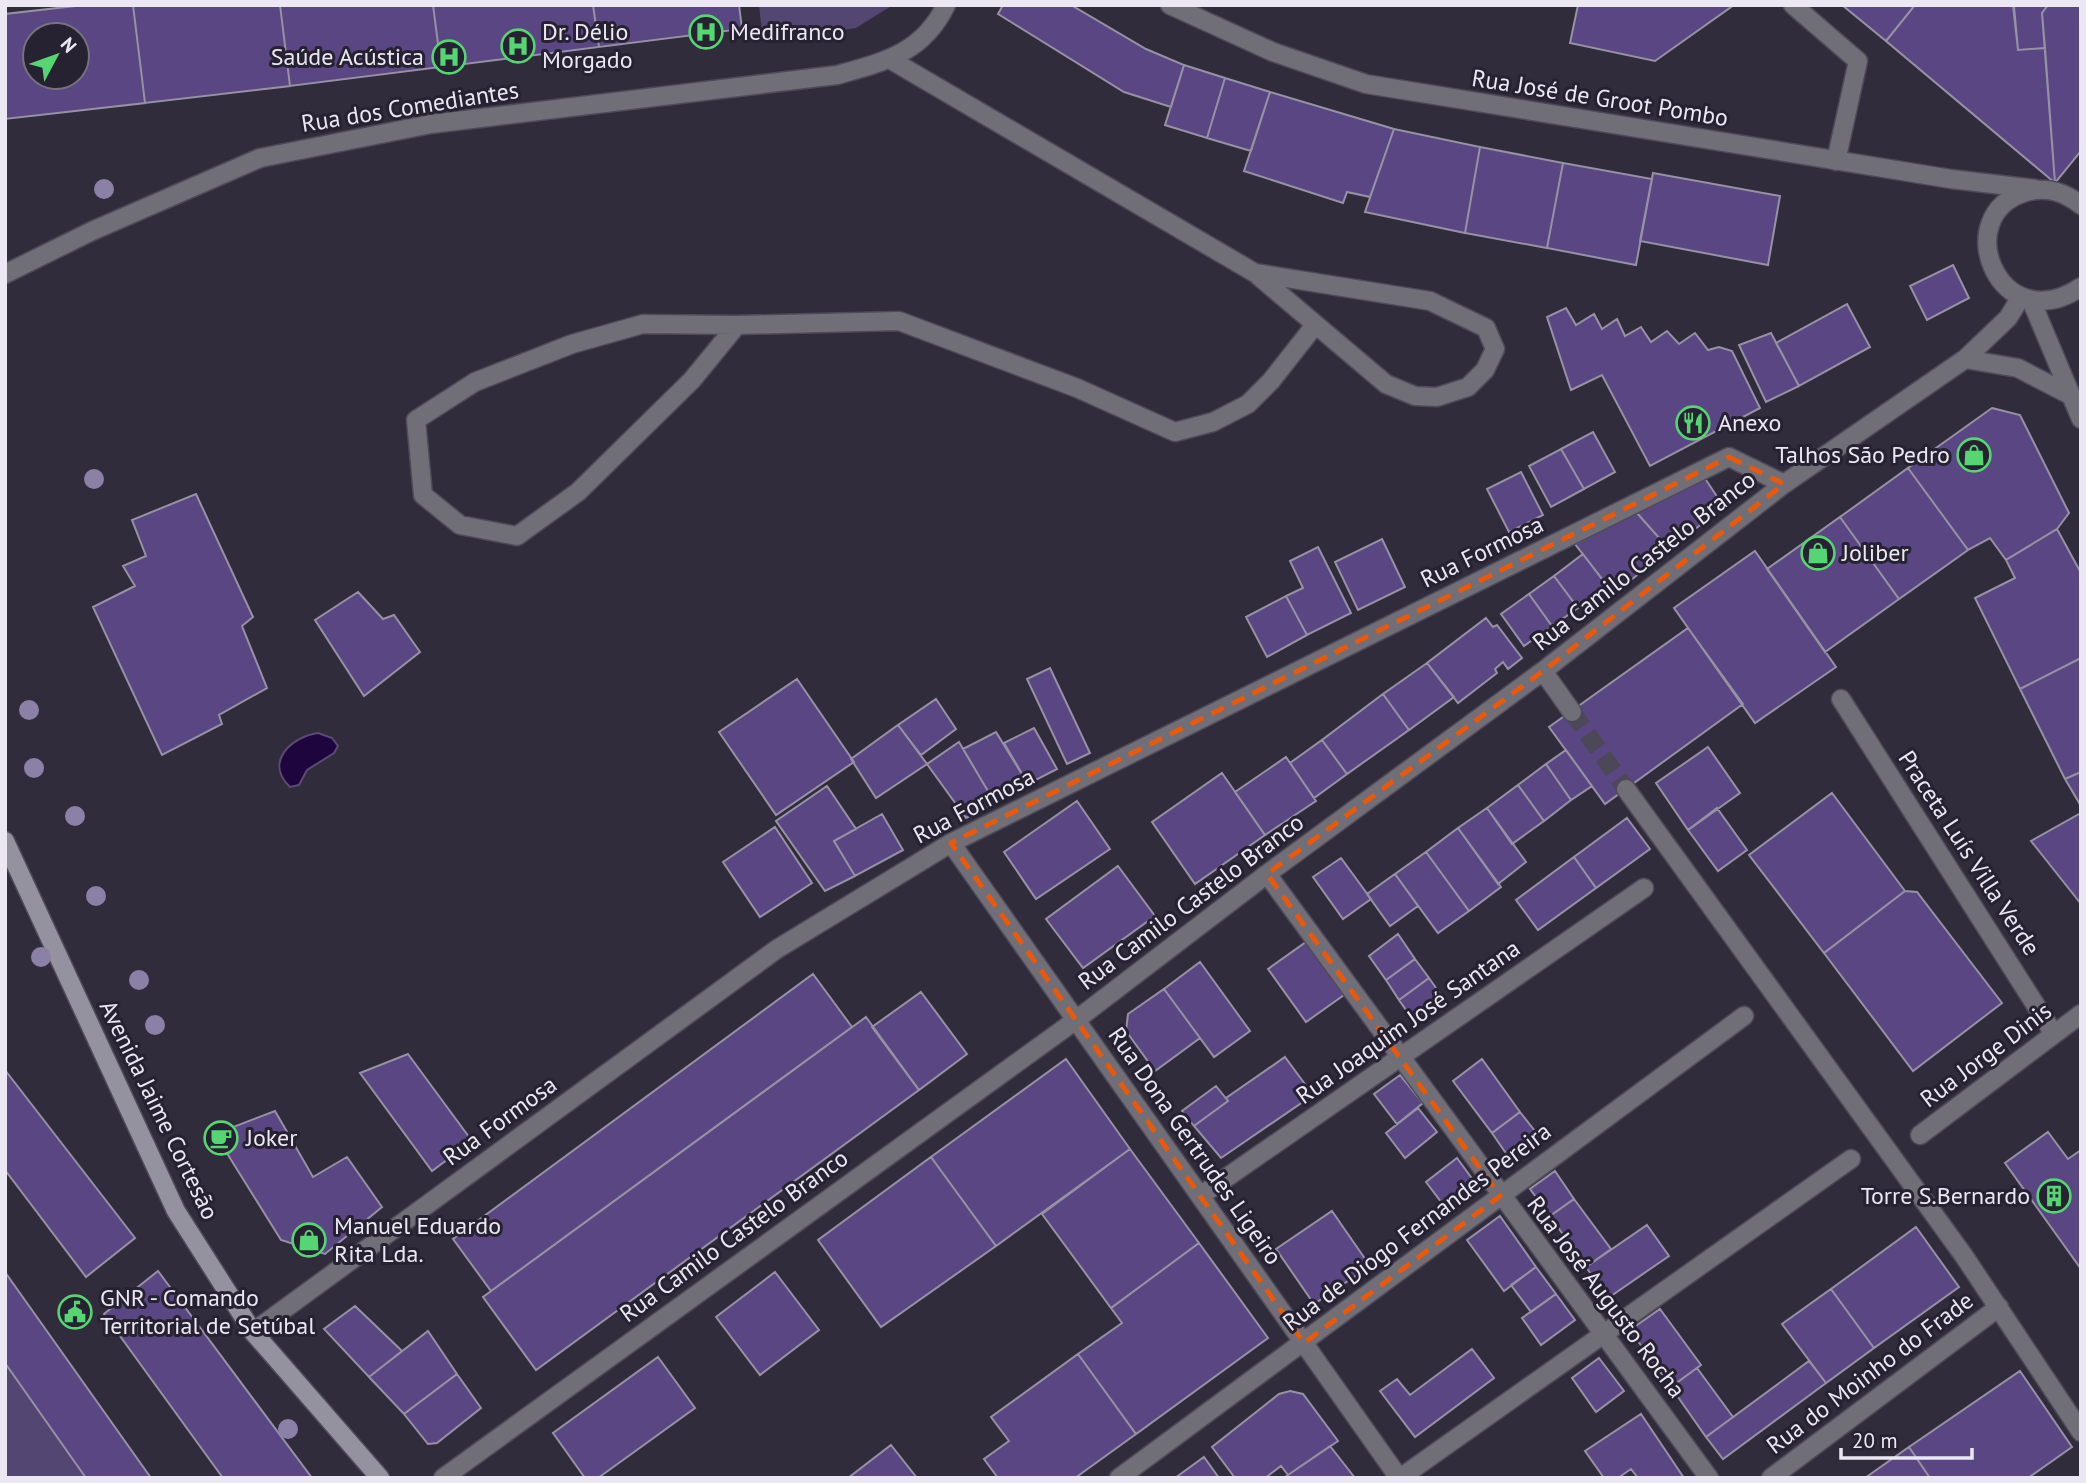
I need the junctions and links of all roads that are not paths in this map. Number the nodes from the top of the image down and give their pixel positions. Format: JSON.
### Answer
{"nodes":[{"id":1,"x":946,"y":5,"type":"edge"},
{"id":2,"x":1170,"y":5,"type":"edge"},
{"id":3,"x":1793,"y":5,"type":"edge"},
{"id":4,"x":891,"y":60,"type":"junction"},
{"id":5,"x":1836,"y":161,"type":"junction"},
{"id":6,"x":2035,"y":190,"type":"junction"},
{"id":7,"x":2077,"y":198,"type":"edge"},
{"id":8,"x":1255,"y":273,"type":"junction"},
{"id":9,"x":5,"y":274,"type":"edge"},
{"id":10,"x":2081,"y":286,"type":"edge"},
{"id":11,"x":2026,"y":298,"type":"junction"},
{"id":12,"x":737,"y":325,"type":"junction"},
{"id":13,"x":1315,"y":325,"type":"junction"},
{"id":14,"x":1965,"y":359,"type":"junction"},
{"id":15,"x":2070,"y":395,"type":"junction"},
{"id":16,"x":2081,"y":419,"type":"edge"},
{"id":17,"x":1784,"y":484,"type":"junction"},
{"id":18,"x":1543,"y":671,"type":"junction"},
{"id":19,"x":1841,"y":699,"type":"dead end"},
{"id":20,"x":1572,"y":712,"type":"tunnel mouth"},
{"id":21,"x":1626,"y":789,"type":"tunnel mouth"},
{"id":22,"x":5,"y":841,"type":"edge"},
{"id":23,"x":951,"y":843,"type":"junction"},
{"id":24,"x":1267,"y":874,"type":"junction"},
{"id":25,"x":1644,"y":888,"type":"dead end"},
{"id":26,"x":2081,"y":1014,"type":"edge"},
{"id":27,"x":1744,"y":1016,"type":"dead end"},
{"id":28,"x":1076,"y":1020,"type":"junction"},
{"id":29,"x":2054,"y":1034,"type":"junction"},
{"id":30,"x":1400,"y":1058,"type":"junction"},
{"id":31,"x":1920,"y":1135,"type":"dead end"},
{"id":32,"x":1851,"y":1159,"type":"dead end"},
{"id":33,"x":1200,"y":1196,"type":"junction"},
{"id":34,"x":1500,"y":1196,"type":"junction"},
{"id":35,"x":1999,"y":1307,"type":"junction"},
{"id":36,"x":253,"y":1332,"type":"junction"},
{"id":37,"x":1605,"y":1333,"type":"junction"},
{"id":38,"x":1304,"y":1343,"type":"junction"},
{"id":39,"x":2081,"y":1432,"type":"edge"},
{"id":40,"x":380,"y":1478,"type":"edge"},
{"id":41,"x":443,"y":1478,"type":"edge"},
{"id":42,"x":1119,"y":1478,"type":"edge"},
{"id":43,"x":1399,"y":1478,"type":"edge"},
{"id":44,"x":1709,"y":1478,"type":"edge"},
{"id":45,"x":1771,"y":1478,"type":"edge"}],
"edges":[{"from":1,"to":4,"type":"street","name":"Rua dos Comediantes"},
{"from":2,"to":5,"type":"street","name":"Rua José de Groot Pombo"},
{"from":3,"to":5,"type":"street"},
{"from":4,"to":8,"type":"street"},
{"from":4,"to":9,"type":"street","name":"Rua dos Comediantes"},
{"from":5,"to":6,"type":"street","name":"Rua José de Groot Pombo"},
{"from":6,"to":7,"type":"street","name":"Rua José de Groot Pombo"},
{"from":6,"to":11,"type":"street"},
{"from":8,"to":13,"type":"street"},
{"from":8,"to":13,"type":"street"},
{"from":10,"to":11,"type":"street"},
{"from":11,"to":14,"type":"street","name":"Rua Camilo Castelo Branco"},
{"from":11,"to":15,"type":"street"},
{"from":12,"to":12,"type":"street"},
{"from":12,"to":13,"type":"street"},
{"from":14,"to":15,"type":"street"},
{"from":14,"to":17,"type":"street","name":"Rua Camilo Castelo Branco"},
{"from":15,"to":16,"type":"street"},
{"from":17,"to":18,"type":"street","name":"Rua Camilo Castelo Branco"},
{"from":17,"to":23,"type":"street","name":"Rua Formosa"},
{"from":18,"to":20,"type":"street"},
{"from":18,"to":24,"type":"street","name":"Rua Camilo Castelo Branco"},
{"from":19,"to":29,"type":"street","name":"Praceta Luís Villa Verde"},
{"from":21,"to":35,"type":"street"},
{"from":22,"to":36,"type":"main road","name":"Avenida Jaime Cortesão"},
{"from":23,"to":28,"type":"street","name":"Rua Dona Gertrudes Ligeiro"},
{"from":23,"to":36,"type":"street","name":"Rua Formosa"},
{"from":24,"to":28,"type":"street","name":"Rua Camilo Castelo Branco"},
{"from":24,"to":30,"type":"street","name":"Rua José Augusto Rocha"},
{"from":25,"to":30,"type":"street","name":"Rua Joaquim José Santana"},
{"from":26,"to":29,"type":"street","name":"Rua Jorge Dinis"},
{"from":27,"to":34,"type":"street","name":"Rua de Diogo Fernandes Pereira"},
{"from":28,"to":33,"type":"street","name":"Rua Dona Gertrudes Ligeiro"},
{"from":28,"to":41,"type":"street","name":"Rua Camilo Castelo Branco"},
{"from":29,"to":31,"type":"street","name":"Rua Jorge Dinis"},
{"from":30,"to":33,"type":"street","name":"Rua Joaquim José Santana"},
{"from":30,"to":34,"type":"street","name":"Rua José Augusto Rocha"},
{"from":32,"to":37,"type":"street"},
{"from":33,"to":38,"type":"street","name":"Rua Dona Gertrudes Ligeiro"},
{"from":34,"to":37,"type":"street","name":"Rua José Augusto Rocha"},
{"from":34,"to":38,"type":"street","name":"Rua de Diogo Fernandes Pereira"},
{"from":35,"to":39,"type":"street"},
{"from":35,"to":45,"type":"street","name":"Rua do Moinho do Frade"},
{"from":36,"to":40,"type":"main road","name":"Avenida Jaime Cortesão"},
{"from":37,"to":43,"type":"street"},
{"from":37,"to":44,"type":"street","name":"Rua José Augusto Rocha"},
{"from":38,"to":42,"type":"street","name":"Rua de Diogo Fernandes Pereira"},
{"from":38,"to":43,"type":"street","name":"Rua Dona Gertrudes Ligeiro"}]}
